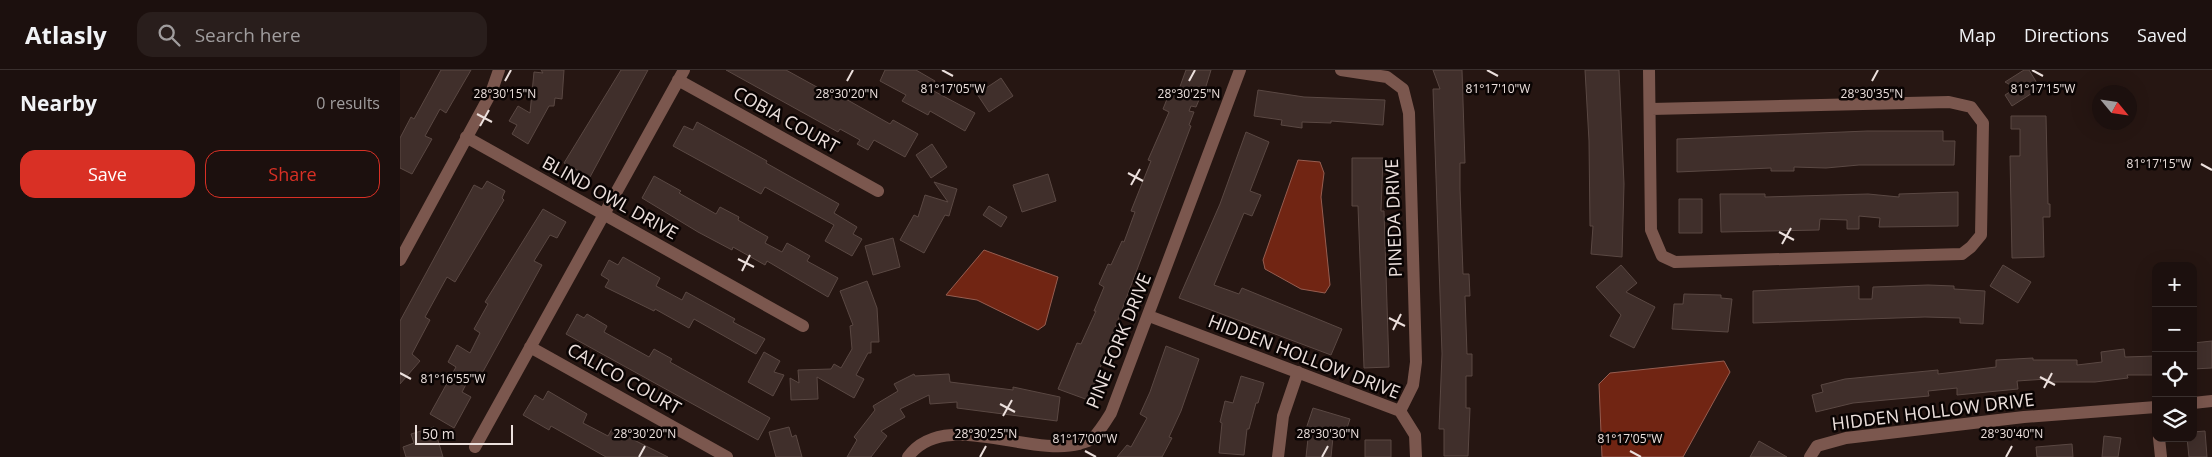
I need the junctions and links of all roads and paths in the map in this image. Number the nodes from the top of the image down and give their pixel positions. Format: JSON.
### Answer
{"nodes":[{"id":1,"x":499,"y":70,"type":"edge"},
{"id":2,"x":1240,"y":70,"type":"edge"},
{"id":3,"x":1341,"y":70,"type":"edge"},
{"id":4,"x":1649,"y":70,"type":"edge"},
{"id":5,"x":681,"y":75,"type":"edge"},
{"id":6,"x":1651,"y":109,"type":"junction"},
{"id":7,"x":466,"y":137,"type":"junction"},
{"id":8,"x":878,"y":191,"type":"dead end"},
{"id":9,"x":604,"y":215,"type":"junction"},
{"id":10,"x":400,"y":260,"type":"edge"},
{"id":11,"x":1149,"y":316,"type":"junction"},
{"id":12,"x":803,"y":326,"type":"dead end"},
{"id":13,"x":530,"y":347,"type":"junction"},
{"id":14,"x":1298,"y":372,"type":"junction"},
{"id":15,"x":2212,"y":401,"type":"edge"},
{"id":16,"x":2197,"y":403,"type":"edge"},
{"id":17,"x":2152,"y":408,"type":"edge"},
{"id":18,"x":1400,"y":411,"type":"junction"},
{"id":19,"x":2159,"y":442,"type":"edge"},
{"id":20,"x":475,"y":447,"type":"dead end"},
{"id":21,"x":727,"y":457,"type":"edge"},
{"id":22,"x":908,"y":457,"type":"edge"},
{"id":23,"x":1278,"y":457,"type":"edge"},
{"id":24,"x":1416,"y":457,"type":"edge"},
{"id":25,"x":1810,"y":457,"type":"edge"},
{"id":26,"x":2161,"y":457,"type":"edge"}],
"edges":[{"from":1,"to":7,"type":"street"},
{"from":2,"to":11,"type":"street","name":"PINE FORK DRIVE"},
{"from":3,"to":18,"type":"street","name":"PINEDA DRIVE"},
{"from":4,"to":6,"type":"street"},
{"from":5,"to":8,"type":"street","name":"COBIA COURT"},
{"from":5,"to":9,"type":"street"},
{"from":6,"to":6,"type":"street"},
{"from":7,"to":9,"type":"street","name":"BLIND OWL DRIVE"},
{"from":7,"to":10,"type":"street"},
{"from":9,"to":12,"type":"street","name":"BLIND OWL DRIVE"},
{"from":9,"to":13,"type":"street"},
{"from":11,"to":14,"type":"street","name":"HIDDEN HOLLOW DRIVE"},
{"from":11,"to":22,"type":"street","name":"PINE FORK DRIVE"},
{"from":13,"to":20,"type":"street"},
{"from":13,"to":21,"type":"street","name":"CALICO COURT"},
{"from":14,"to":18,"type":"street","name":"HIDDEN HOLLOW DRIVE"},
{"from":14,"to":23,"type":"street"},
{"from":15,"to":16,"type":"street"},
{"from":17,"to":25,"type":"street","name":"HIDDEN HOLLOW DRIVE"},
{"from":18,"to":24,"type":"street","name":"HIDDEN HOLLOW DRIVE"},
{"from":19,"to":26,"type":"street"}]}
